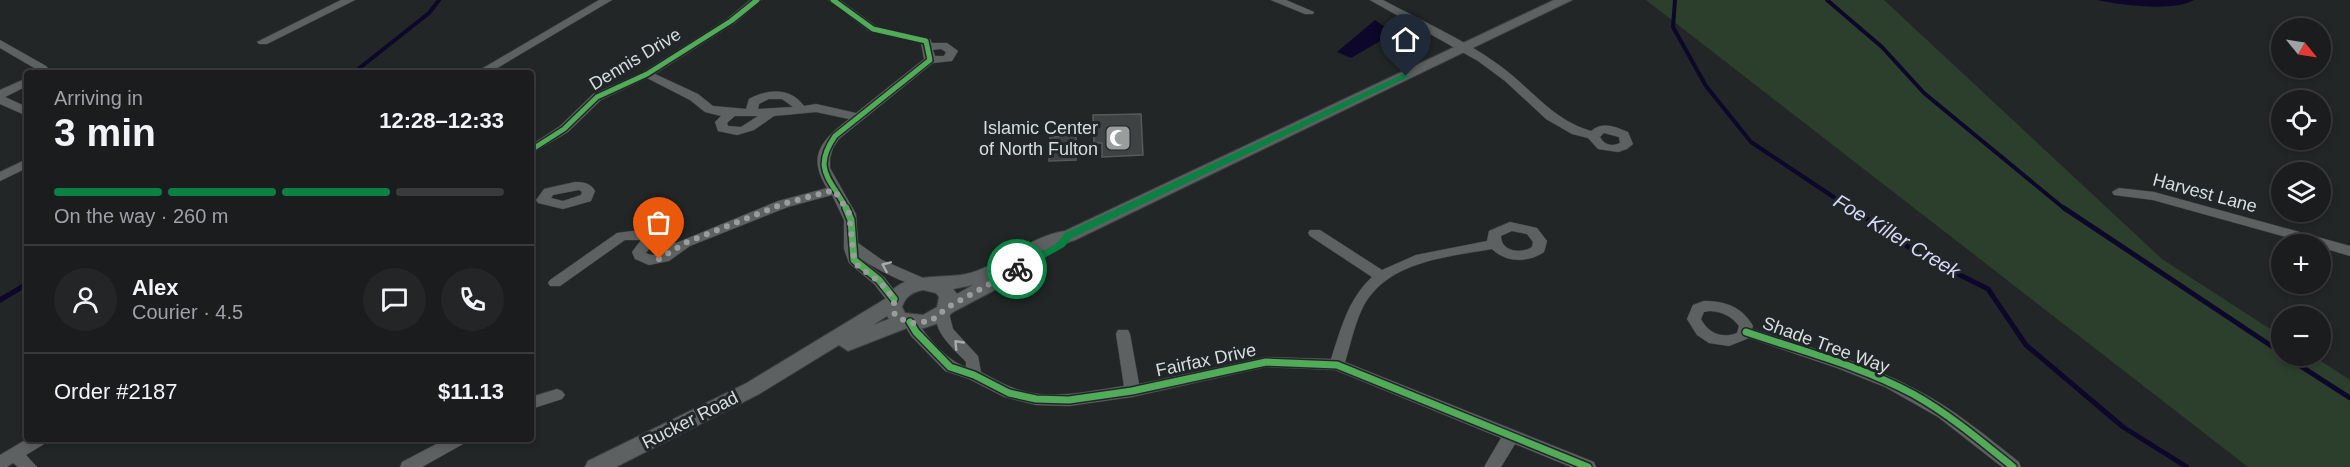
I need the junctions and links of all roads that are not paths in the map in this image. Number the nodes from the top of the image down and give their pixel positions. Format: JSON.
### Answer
{"nodes":[{"id":1,"x":350,"y":0,"type":"edge"},
{"id":2,"x":607,"y":0,"type":"edge"},
{"id":3,"x":757,"y":0,"type":"edge"},
{"id":4,"x":834,"y":0,"type":"edge"},
{"id":5,"x":1276,"y":0,"type":"edge"},
{"id":6,"x":1375,"y":0,"type":"edge"},
{"id":7,"x":1565,"y":0,"type":"edge"},
{"id":8,"x":1309,"y":12,"type":"dead end"},
{"id":9,"x":263,"y":42,"type":"dead end"},
{"id":10,"x":0,"y":43,"type":"edge"},
{"id":11,"x":927,"y":47,"type":"junction"},
{"id":12,"x":1464,"y":50,"type":"junction"},
{"id":13,"x":930,"y":60,"type":"junction"},
{"id":14,"x":41,"y":70,"type":"edge"},
{"id":15,"x":485,"y":70,"type":"edge"},
{"id":16,"x":647,"y":74,"type":"junction"},
{"id":17,"x":24,"y":84,"type":"edge"},
{"id":18,"x":0,"y":97,"type":"edge"},
{"id":19,"x":800,"y":108,"type":"junction"},
{"id":20,"x":24,"y":110,"type":"edge"},
{"id":21,"x":752,"y":111,"type":"junction"},
{"id":22,"x":771,"y":113,"type":"junction"},
{"id":23,"x":730,"y":114,"type":"junction"},
{"id":24,"x":859,"y":117,"type":"junction"},
{"id":25,"x":1593,"y":136,"type":"dead end"},
{"id":26,"x":534,"y":148,"type":"edge"},
{"id":27,"x":24,"y":165,"type":"edge"},
{"id":28,"x":0,"y":177,"type":"edge"},
{"id":29,"x":834,"y":190,"type":"junction"},
{"id":30,"x":2119,"y":192,"type":"dead end"},
{"id":31,"x":1315,"y":233,"type":"dead end"},
{"id":32,"x":1069,"y":236,"type":"junction"},
{"id":33,"x":650,"y":238,"type":"junction"},
{"id":34,"x":1495,"y":244,"type":"dead end"},
{"id":35,"x":851,"y":245,"type":"junction"},
{"id":36,"x":675,"y":248,"type":"junction"},
{"id":37,"x":2350,"y":251,"type":"edge"},
{"id":38,"x":1381,"y":276,"type":"junction"},
{"id":39,"x":555,"y":283,"type":"dead end"},
{"id":40,"x":928,"y":284,"type":"junction"},
{"id":41,"x":893,"y":302,"type":"junction"},
{"id":42,"x":946,"y":310,"type":"junction"},
{"id":43,"x":908,"y":322,"type":"junction"},
{"id":44,"x":1746,"y":332,"type":"dead end"},
{"id":45,"x":1123,"y":334,"type":"dead end"},
{"id":46,"x":1337,"y":364,"type":"junction"},
{"id":47,"x":974,"y":375,"type":"junction"},
{"id":48,"x":752,"y":389,"type":"junction"},
{"id":49,"x":1132,"y":391,"type":"junction"},
{"id":50,"x":557,"y":395,"type":"dead end"},
{"id":51,"x":534,"y":402,"type":"edge"},
{"id":52,"x":1512,"y":435,"type":"junction"},
{"id":53,"x":35,"y":442,"type":"edge"},
{"id":54,"x":453,"y":442,"type":"edge"},
{"id":55,"x":7,"y":459,"type":"edge"},
{"id":56,"x":29,"y":467,"type":"edge"},
{"id":57,"x":408,"y":467,"type":"edge"},
{"id":58,"x":596,"y":467,"type":"edge"},
{"id":59,"x":1492,"y":467,"type":"edge"},
{"id":60,"x":1587,"y":467,"type":"edge"},
{"id":61,"x":2013,"y":467,"type":"edge"}],
"edges":[{"from":1,"to":9,"type":"street"},
{"from":2,"to":15,"type":"street"},
{"from":3,"to":16,"type":"street","name":"Dennis Drive"},
{"from":4,"to":11,"type":"street"},
{"from":5,"to":8,"type":"street"},
{"from":6,"to":12,"type":"street"},
{"from":7,"to":12,"type":"main road"},
{"from":10,"to":14,"type":"street"},
{"from":11,"to":13,"type":"street"},
{"from":11,"to":13,"type":"street"},
{"from":12,"to":25,"type":"street"},
{"from":12,"to":32,"type":"main road"},
{"from":13,"to":24,"type":"street"},
{"from":16,"to":23,"type":"street"},
{"from":16,"to":26,"type":"street","name":"Dennis Drive"},
{"from":17,"to":18,"type":"street"},
{"from":18,"to":20,"type":"street"},
{"from":19,"to":21,"type":"street"},
{"from":19,"to":22,"type":"street"},
{"from":19,"to":24,"type":"street"},
{"from":21,"to":22,"type":"street"},
{"from":21,"to":23,"type":"street"},
{"from":22,"to":23,"type":"street"},
{"from":24,"to":29,"type":"street"},
{"from":27,"to":28,"type":"street"},
{"from":29,"to":35,"type":"street"},
{"from":29,"to":36,"type":"street"},
{"from":30,"to":37,"type":"street","name":"Harvest Lane"},
{"from":31,"to":38,"type":"street"},
{"from":32,"to":40,"type":"main road"},
{"from":32,"to":42,"type":"main road"},
{"from":33,"to":36,"type":"street"},
{"from":33,"to":36,"type":"street"},
{"from":33,"to":39,"type":"street"},
{"from":34,"to":38,"type":"street"},
{"from":40,"to":35,"type":"street","one_way":true},
{"from":35,"to":41,"type":"street"},
{"from":38,"to":46,"type":"street"},
{"from":40,"to":41,"type":"main road"},
{"from":40,"to":42,"type":"main road"},
{"from":41,"to":43,"type":"main road"},
{"from":41,"to":48,"type":"main road","name":"Rucker Road"},
{"from":42,"to":43,"type":"main road"},
{"from":47,"to":42,"type":"street","one_way":true},
{"from":43,"to":47,"type":"street","name":"Fairfax Drive"},
{"from":43,"to":48,"type":"main road","name":"Rucker Road"},
{"from":44,"to":61,"type":"street","name":"Shade Tree Way"},
{"from":45,"to":49,"type":"street"},
{"from":46,"to":49,"type":"street","name":"Fairfax Drive"},
{"from":46,"to":52,"type":"street","name":"Fairfax Drive"},
{"from":47,"to":49,"type":"street","name":"Fairfax Drive"},
{"from":48,"to":58,"type":"main road","name":"Rucker Road"},
{"from":50,"to":51,"type":"street"},
{"from":52,"to":59,"type":"street"},
{"from":52,"to":60,"type":"street","name":"Fairfax Drive"},
{"from":53,"to":55,"type":"street"},
{"from":54,"to":57,"type":"street"},
{"from":55,"to":56,"type":"street"}]}
